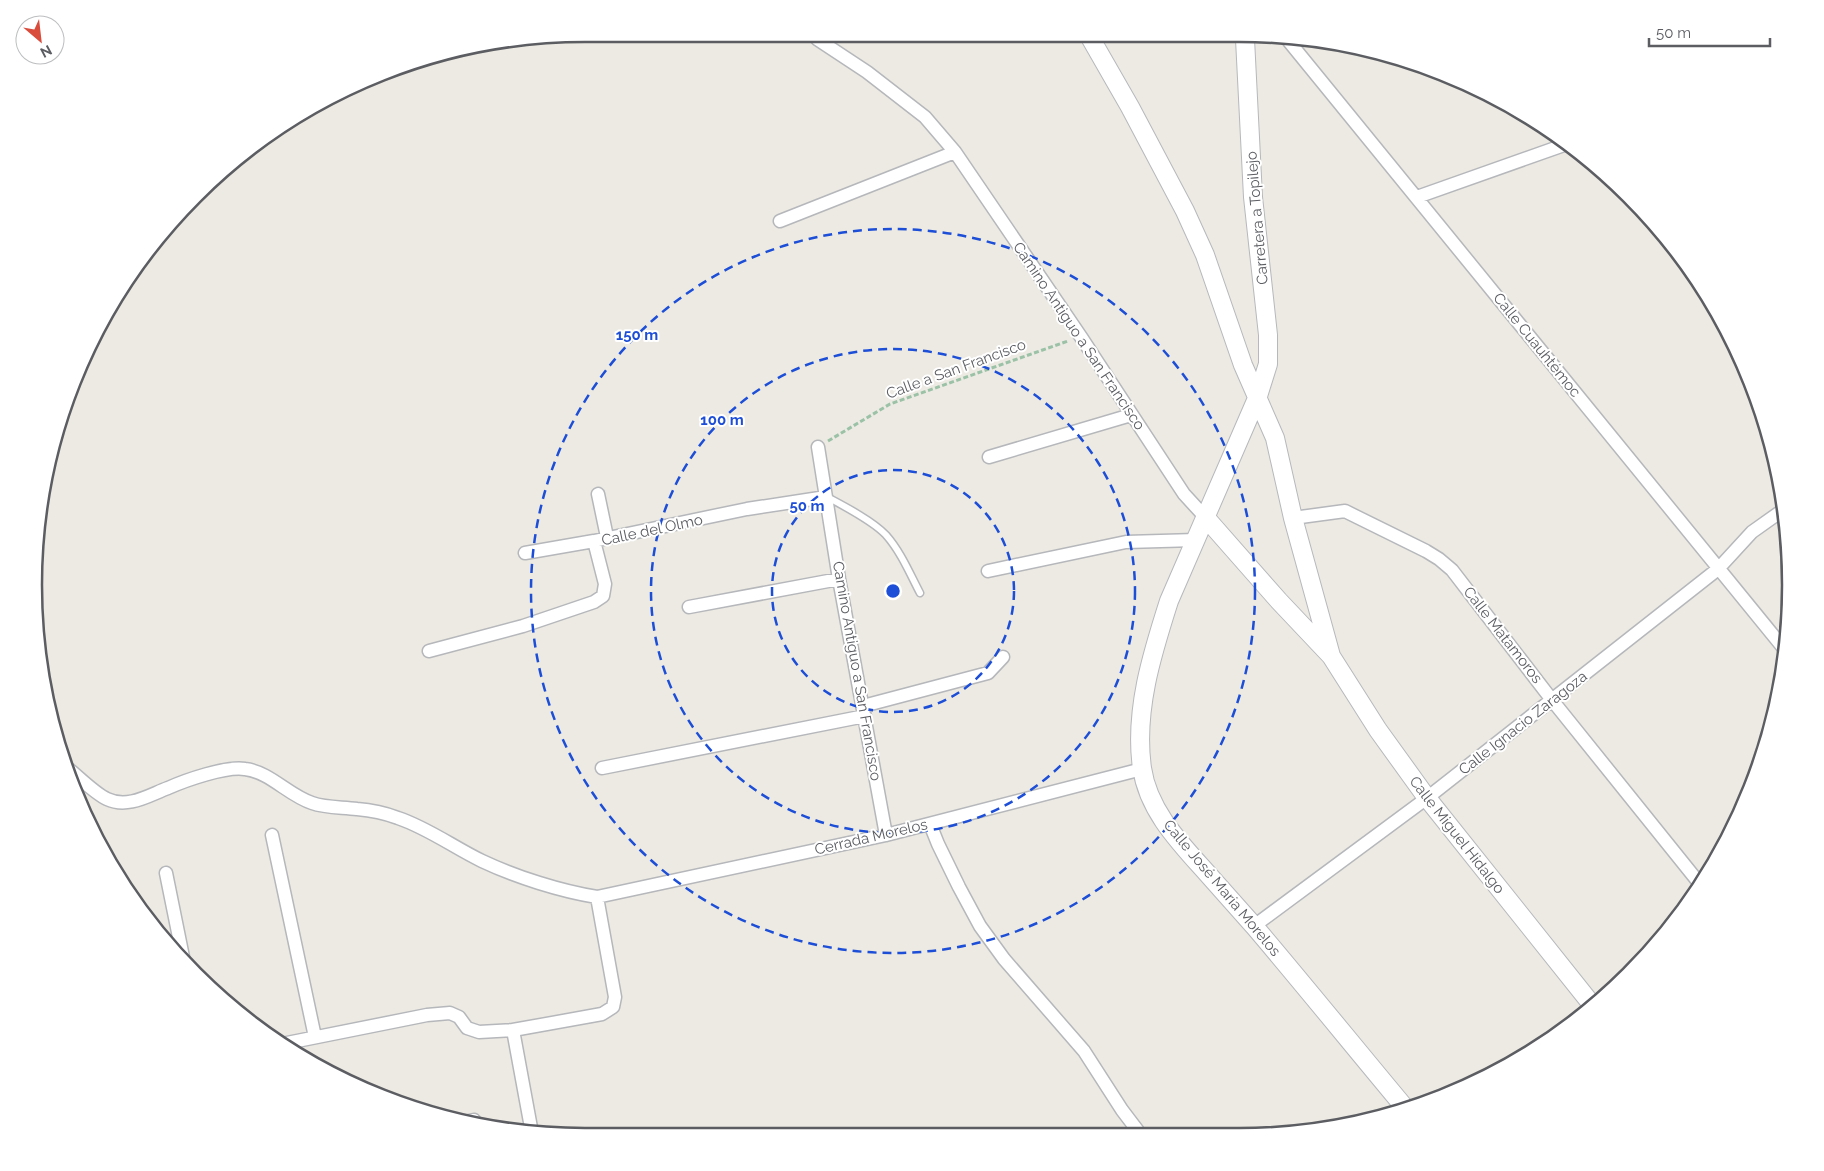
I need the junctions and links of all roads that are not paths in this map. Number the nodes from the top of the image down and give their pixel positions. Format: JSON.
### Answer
{"nodes":[{"id":1,"x":823,"y":42,"type":"edge"},
{"id":2,"x":1094,"y":42,"type":"edge"},
{"id":3,"x":1245,"y":42,"type":"edge"},
{"id":4,"x":1293,"y":46,"type":"edge"},
{"id":5,"x":1558,"y":147,"type":"edge"},
{"id":6,"x":955,"y":152,"type":"junction"},
{"id":7,"x":1417,"y":197,"type":"junction"},
{"id":8,"x":780,"y":221,"type":"dead end"},
{"id":9,"x":1258,"y":396,"type":"junction"},
{"id":10,"x":1131,"y":415,"type":"junction"},
{"id":11,"x":818,"y":447,"type":"road end"},
{"id":12,"x":989,"y":457,"type":"dead end"},
{"id":13,"x":598,"y":494,"type":"dead end"},
{"id":14,"x":826,"y":496,"type":"junction"},
{"id":15,"x":1777,"y":516,"type":"edge"},
{"id":16,"x":1206,"y":518,"type":"junction"},
{"id":17,"x":1293,"y":518,"type":"junction"},
{"id":18,"x":607,"y":537,"type":"junction"},
{"id":19,"x":1196,"y":540,"type":"junction"},
{"id":20,"x":594,"y":541,"type":"junction"},
{"id":21,"x":525,"y":553,"type":"dead end"},
{"id":22,"x":1718,"y":569,"type":"junction"},
{"id":23,"x":988,"y":571,"type":"dead end"},
{"id":24,"x":839,"y":579,"type":"junction"},
{"id":25,"x":920,"y":593,"type":"dead end"},
{"id":26,"x":689,"y":607,"type":"dead end"},
{"id":27,"x":1778,"y":642,"type":"edge"},
{"id":28,"x":429,"y":652,"type":"dead end"},
{"id":29,"x":1331,"y":656,"type":"junction"},
{"id":30,"x":1003,"y":657,"type":"dead end"},
{"id":31,"x":1552,"y":700,"type":"junction"},
{"id":32,"x":864,"y":711,"type":"junction"},
{"id":33,"x":602,"y":768,"type":"dead end"},
{"id":34,"x":1142,"y":769,"type":"junction"},
{"id":35,"x":77,"y":776,"type":"edge"},
{"id":36,"x":1427,"y":798,"type":"junction"},
{"id":37,"x":930,"y":824,"type":"junction"},
{"id":38,"x":272,"y":835,"type":"dead end"},
{"id":39,"x":886,"y":835,"type":"junction"},
{"id":40,"x":166,"y":873,"type":"dead end"},
{"id":41,"x":1695,"y":878,"type":"edge"},
{"id":42,"x":597,"y":897,"type":"junction"},
{"id":43,"x":1254,"y":926,"type":"junction"},
{"id":44,"x":181,"y":948,"type":"edge"},
{"id":45,"x":1589,"y":1001,"type":"edge"},
{"id":46,"x":513,"y":1030,"type":"junction"},
{"id":47,"x":315,"y":1037,"type":"junction"},
{"id":48,"x":292,"y":1042,"type":"edge"},
{"id":49,"x":1401,"y":1103,"type":"edge"},
{"id":50,"x":531,"y":1125,"type":"edge"},
{"id":51,"x":1135,"y":1128,"type":"edge"}],
"edges":[{"from":1,"to":6,"type":"street","name":"Camino Antiguo a San Francisco"},
{"from":2,"to":9,"type":"main road","name":"Calle Miguel Hidalgo"},
{"from":3,"to":9,"type":"main road","name":"Carretera a Topilejo"},
{"from":4,"to":7,"type":"street","name":"Calle Cuauhtémoc"},
{"from":5,"to":7,"type":"street"},
{"from":6,"to":8,"type":"street"},
{"from":6,"to":10,"type":"street","name":"Camino Antiguo a San Francisco"},
{"from":7,"to":22,"type":"street","name":"Calle Cuauhtémoc"},
{"from":9,"to":16,"type":"main road","name":"Carretera a Topilejo"},
{"from":9,"to":17,"type":"main road","name":"Calle Miguel Hidalgo"},
{"from":10,"to":12,"type":"street"},
{"from":10,"to":16,"type":"street","name":"Camino Antiguo a San Francisco"},
{"from":11,"to":14,"type":"street","name":"Camino Antiguo a San Francisco"},
{"from":13,"to":18,"type":"street"},
{"from":14,"to":18,"type":"street","name":"Calle del Olmo"},
{"from":14,"to":24,"type":"street","name":"Camino Antiguo a San Francisco"},
{"from":14,"to":25,"type":"lane"},
{"from":15,"to":22,"type":"street","name":"Calle Ignacio Zaragoza"},
{"from":16,"to":19,"type":"main road","name":"Calle José María Morelos"},
{"from":16,"to":29,"type":"main road","name":"Calle Miguel Hidalgo"},
{"from":17,"to":29,"type":"main road","name":"Calle Miguel Hidalgo"},
{"from":17,"to":31,"type":"street","name":"Calle Matamoros"},
{"from":18,"to":20,"type":"street","name":"Calle del Olmo"},
{"from":19,"to":23,"type":"street"},
{"from":19,"to":34,"type":"main road","name":"Calle José María Morelos"},
{"from":20,"to":21,"type":"street"},
{"from":20,"to":28,"type":"street","name":"Calle del Olmo"},
{"from":22,"to":27,"type":"street","name":"Calle Cuauhtémoc"},
{"from":22,"to":31,"type":"street","name":"Calle Ignacio Zaragoza"},
{"from":24,"to":26,"type":"street"},
{"from":24,"to":32,"type":"street","name":"Camino Antiguo a San Francisco"},
{"from":29,"to":36,"type":"main road","name":"Calle Miguel Hidalgo"},
{"from":30,"to":32,"type":"street"},
{"from":31,"to":36,"type":"street","name":"Calle Ignacio Zaragoza"},
{"from":31,"to":41,"type":"street","name":"Calle Matamoros"},
{"from":32,"to":33,"type":"street"},
{"from":32,"to":39,"type":"street","name":"Camino Antiguo a San Francisco"},
{"from":34,"to":37,"type":"street","name":"Cerrada Morelos"},
{"from":34,"to":43,"type":"main road","name":"Calle José María Morelos"},
{"from":35,"to":42,"type":"street"},
{"from":36,"to":43,"type":"street","name":"Calle Ignacio Zaragoza"},
{"from":36,"to":45,"type":"main road","name":"Calle Miguel Hidalgo"},
{"from":37,"to":39,"type":"street","name":"Cerrada Morelos"},
{"from":37,"to":51,"type":"street"},
{"from":38,"to":47,"type":"street"},
{"from":39,"to":42,"type":"street","name":"Cerrada Morelos"},
{"from":40,"to":44,"type":"street"},
{"from":42,"to":46,"type":"street"},
{"from":43,"to":49,"type":"main road","name":"Calle José María Morelos"},
{"from":46,"to":47,"type":"street"},
{"from":46,"to":50,"type":"street"},
{"from":47,"to":48,"type":"street"}]}
